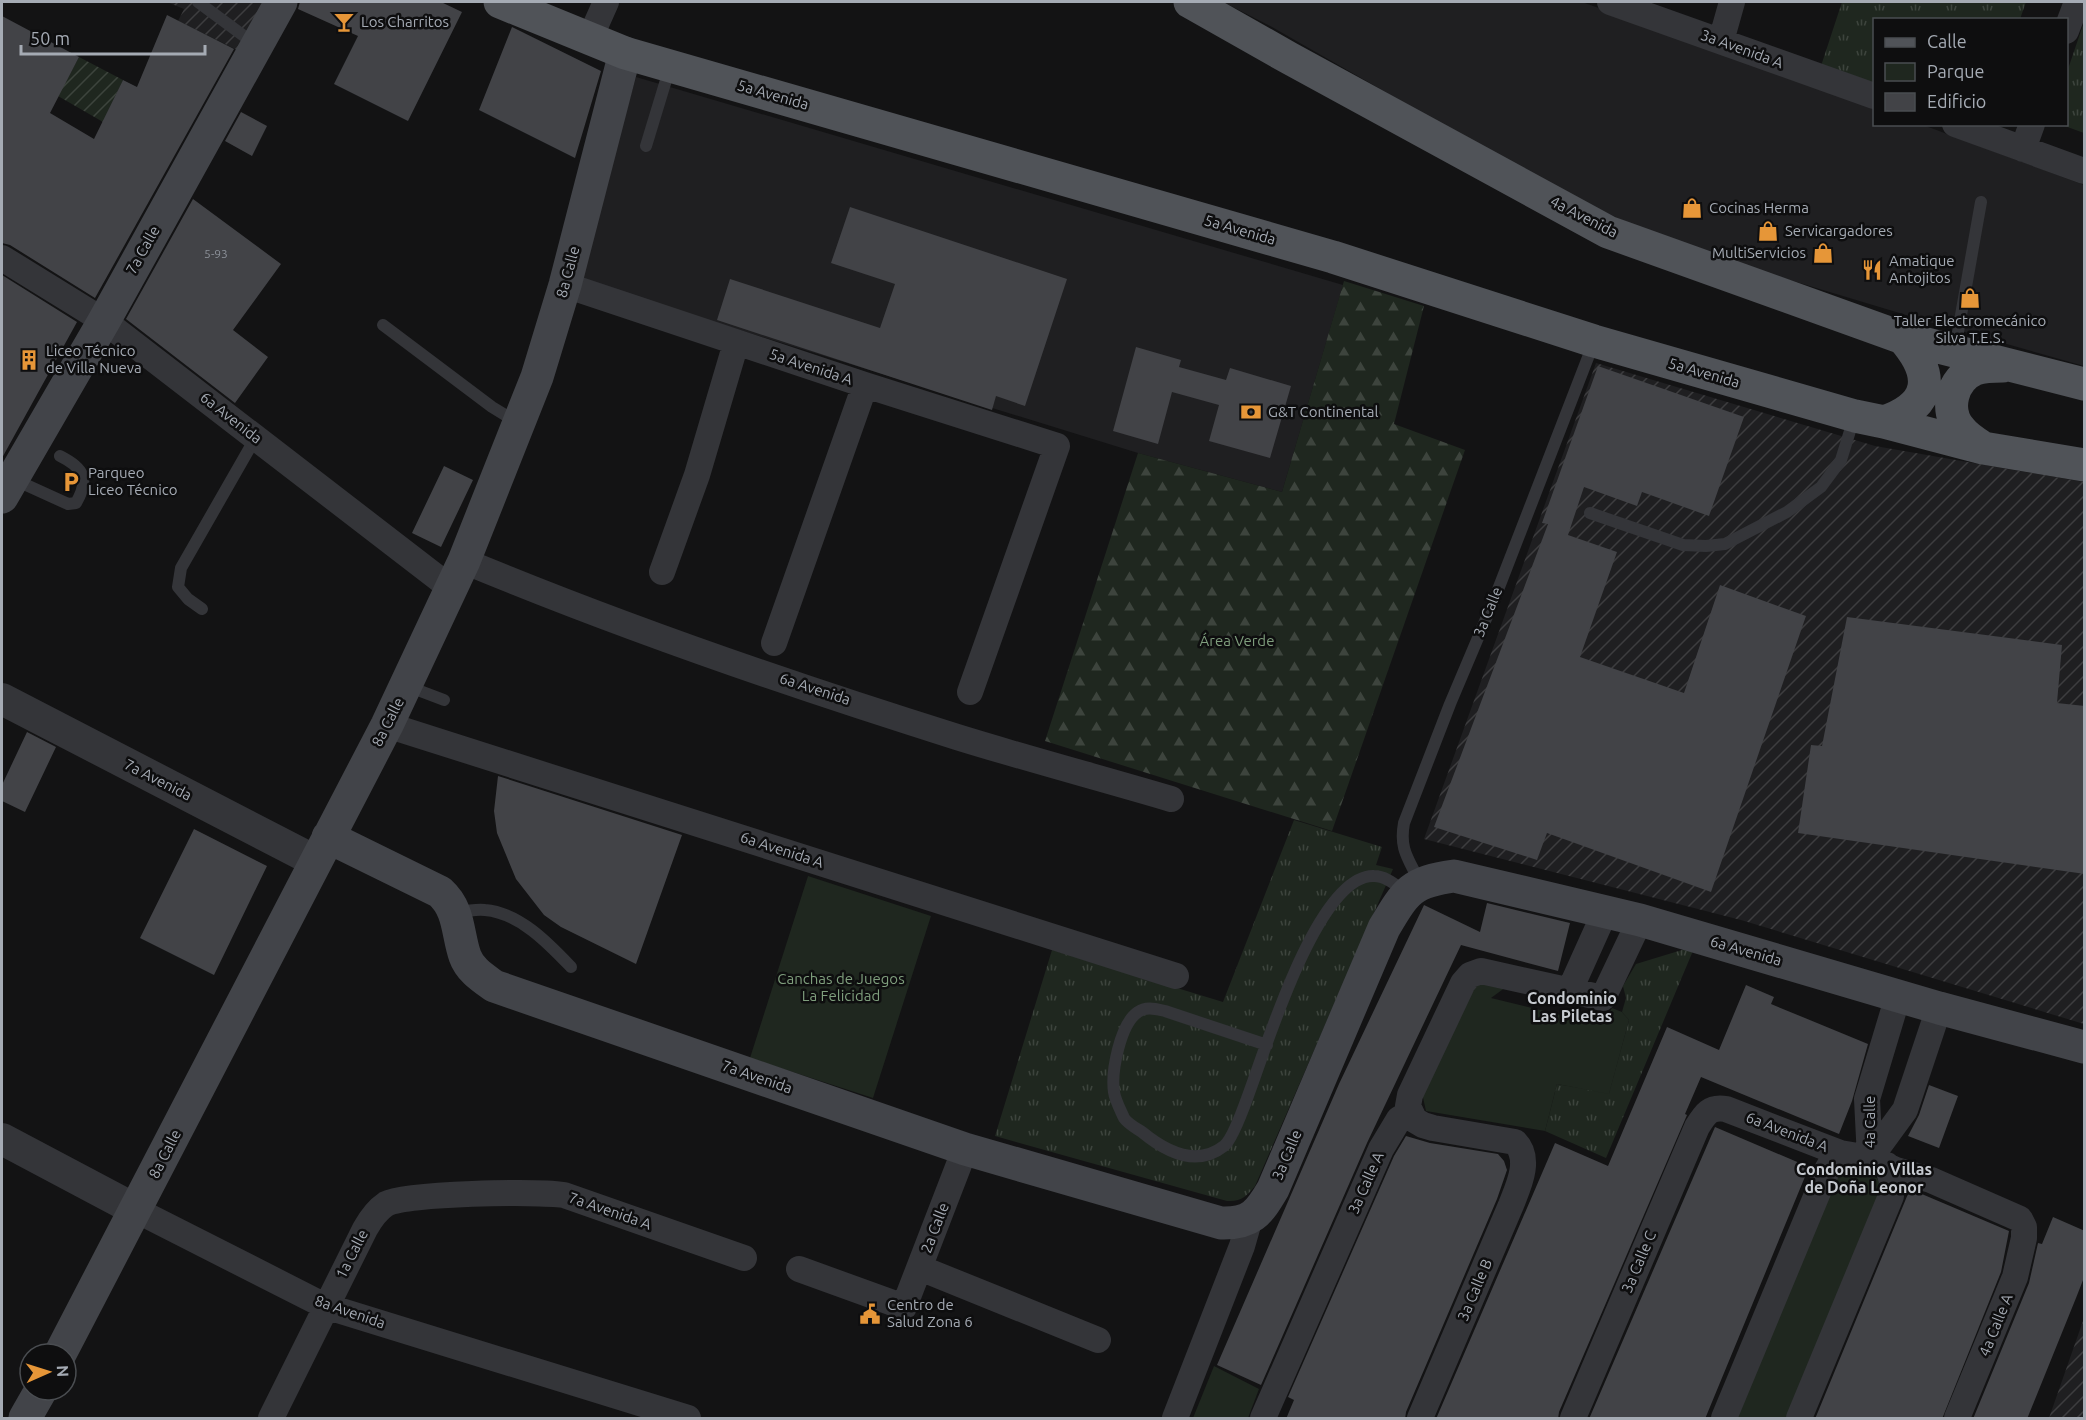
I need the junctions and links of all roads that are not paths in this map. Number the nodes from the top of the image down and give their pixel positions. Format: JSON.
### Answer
{"nodes":[{"id":1,"x":198,"y":2,"type":"edge"},
{"id":2,"x":281,"y":2,"type":"edge"},
{"id":3,"x":500,"y":2,"type":"edge"},
{"id":4,"x":606,"y":2,"type":"edge"},
{"id":5,"x":1190,"y":2,"type":"edge"},
{"id":6,"x":1610,"y":2,"type":"edge"},
{"id":7,"x":1732,"y":2,"type":"edge"},
{"id":8,"x":2077,"y":2,"type":"edge"},
{"id":9,"x":1656,"y":10,"type":"edge"},
{"id":10,"x":2068,"y":28,"type":"edge"},
{"id":11,"x":591,"y":38,"type":"junction"},
{"id":12,"x":1720,"y":41,"type":"junction"},
{"id":13,"x":257,"y":45,"type":"junction"},
{"id":14,"x":625,"y":53,"type":"junction"},
{"id":15,"x":671,"y":66,"type":"junction"},
{"id":16,"x":1873,"y":95,"type":"edge"},
{"id":17,"x":1960,"y":126,"type":"edge"},
{"id":18,"x":2031,"y":126,"type":"edge"},
{"id":19,"x":646,"y":146,"type":"dead end"},
{"id":20,"x":2023,"y":149,"type":"junction"},
{"id":21,"x":2085,"y":171,"type":"edge"},
{"id":22,"x":1981,"y":202,"type":"dead end"},
{"id":23,"x":2,"y":258,"type":"edge"},
{"id":24,"x":565,"y":285,"type":"junction"},
{"id":25,"x":104,"y":321,"type":"junction"},
{"id":26,"x":383,"y":325,"type":"dead end"},
{"id":27,"x":1903,"y":338,"type":"junction"},
{"id":28,"x":1594,"y":340,"type":"junction"},
{"id":29,"x":736,"y":343,"type":"junction"},
{"id":30,"x":1955,"y":352,"type":"junction"},
{"id":31,"x":2008,"y":366,"type":"junction"},
{"id":32,"x":2085,"y":384,"type":"edge"},
{"id":33,"x":865,"y":385,"type":"junction"},
{"id":34,"x":1870,"y":419,"type":"junction"},
{"id":35,"x":519,"y":424,"type":"junction"},
{"id":36,"x":256,"y":437,"type":"junction"},
{"id":37,"x":1983,"y":448,"type":"junction"},
{"id":38,"x":60,"y":456,"type":"dead end"},
{"id":39,"x":2085,"y":465,"type":"edge"},
{"id":40,"x":7,"y":488,"type":"edge"},
{"id":41,"x":1590,"y":513,"type":"dead end"},
{"id":42,"x":662,"y":573,"type":"dead end"},
{"id":43,"x":458,"y":575,"type":"junction"},
{"id":44,"x":202,"y":609,"type":"dead end"},
{"id":45,"x":774,"y":643,"type":"dead end"},
{"id":46,"x":406,"y":685,"type":"junction"},
{"id":47,"x":970,"y":692,"type":"dead end"},
{"id":48,"x":2,"y":699,"type":"edge"},
{"id":49,"x":444,"y":700,"type":"dead end"},
{"id":50,"x":387,"y":725,"type":"junction"},
{"id":51,"x":1172,"y":799,"type":"dead end"},
{"id":52,"x":321,"y":849,"type":"junction"},
{"id":53,"x":1414,"y":888,"type":"junction"},
{"id":54,"x":1605,"y":912,"type":"junction"},
{"id":55,"x":456,"y":913,"type":"junction"},
{"id":56,"x":1640,"y":920,"type":"junction"},
{"id":57,"x":572,"y":967,"type":"dead end"},
{"id":58,"x":1176,"y":976,"type":"dead end"},
{"id":59,"x":1569,"y":992,"type":"junction"},
{"id":60,"x":1898,"y":996,"type":"junction"},
{"id":61,"x":1939,"y":1008,"type":"junction"},
{"id":62,"x":1267,"y":1045,"type":"junction"},
{"id":63,"x":2085,"y":1047,"type":"edge"},
{"id":64,"x":1710,"y":1109,"type":"joint"},
{"id":65,"x":1413,"y":1119,"type":"junction"},
{"id":66,"x":2,"y":1139,"type":"edge"},
{"id":67,"x":965,"y":1149,"type":"junction"},
{"id":68,"x":1840,"y":1153,"type":"junction"},
{"id":69,"x":1878,"y":1162,"type":"junction"},
{"id":70,"x":436,"y":1197,"type":"joint"},
{"id":71,"x":136,"y":1210,"type":"junction"},
{"id":72,"x":1250,"y":1218,"type":"junction"},
{"id":73,"x":2024,"y":1230,"type":"joint"},
{"id":74,"x":744,"y":1258,"type":"dead end"},
{"id":75,"x":920,"y":1268,"type":"junction"},
{"id":76,"x":799,"y":1269,"type":"dead end"},
{"id":77,"x":326,"y":1306,"type":"junction"},
{"id":78,"x":1098,"y":1340,"type":"dead end"},
{"id":79,"x":66,"y":1342,"type":"edge"},
{"id":80,"x":34,"y":1402,"type":"edge"},
{"id":81,"x":25,"y":1419,"type":"edge"},
{"id":82,"x":271,"y":1419,"type":"edge"},
{"id":83,"x":688,"y":1419,"type":"edge"},
{"id":84,"x":1175,"y":1419,"type":"edge"},
{"id":85,"x":1263,"y":1419,"type":"edge"},
{"id":86,"x":1420,"y":1419,"type":"edge"},
{"id":87,"x":1573,"y":1419,"type":"edge"},
{"id":88,"x":1724,"y":1419,"type":"edge"},
{"id":89,"x":1799,"y":1419,"type":"edge"},
{"id":90,"x":1957,"y":1419,"type":"edge"}],
"edges":[{"from":1,"to":13,"type":"lane"},
{"from":2,"to":13,"type":"main road","name":"7a Calle"},
{"from":3,"to":11,"type":"main road","name":"5a Avenida"},
{"from":4,"to":11,"type":"street"},
{"from":5,"to":27,"type":"main road","name":"4a Avenida"},
{"from":6,"to":9,"type":"street","name":"3a Avenida A"},
{"from":7,"to":12,"type":"street"},
{"from":8,"to":10,"type":"street"},
{"from":9,"to":12,"type":"street","name":"3a Avenida A"},
{"from":11,"to":14,"type":"main road","name":"5a Avenida"},
{"from":12,"to":16,"type":"street","name":"3a Avenida A"},
{"from":13,"to":25,"type":"main road","name":"7a Calle"},
{"from":14,"to":15,"type":"main road","name":"5a Avenida"},
{"from":14,"to":24,"type":"main road","name":"8a Calle"},
{"from":15,"to":19,"type":"lane"},
{"from":15,"to":28,"type":"main road","name":"5a Avenida"},
{"from":17,"to":20,"type":"street"},
{"from":18,"to":20,"type":"street"},
{"from":20,"to":21,"type":"street"},
{"from":22,"to":30,"type":"lane"},
{"from":23,"to":25,"type":"street","name":"6a Avenida"},
{"from":24,"to":29,"type":"street","name":"5a Avenida A"},
{"from":24,"to":35,"type":"main road","name":"8a Calle"},
{"from":25,"to":36,"type":"street","name":"6a Avenida"},
{"from":25,"to":40,"type":"main road","name":"7a Calle"},
{"from":26,"to":35,"type":"lane"},
{"from":27,"to":30,"type":"main road","name":"4a Avenida"},
{"from":27,"to":34,"type":"main road"},
{"from":28,"to":34,"type":"main road","name":"5a Avenida"},
{"from":28,"to":53,"type":"lane","name":"3a Calle"},
{"from":29,"to":33,"type":"street","name":"5a Avenida A"},
{"from":29,"to":42,"type":"street"},
{"from":30,"to":31,"type":"main road","name":"4a Avenida"},
{"from":31,"to":32,"type":"main road","name":"4a Avenida"},
{"from":31,"to":37,"type":"main road"},
{"from":33,"to":45,"type":"street"},
{"from":33,"to":47,"type":"street","name":"5a Avenida A"},
{"from":34,"to":37,"type":"main road","name":"5a Avenida"},
{"from":34,"to":41,"type":"lane"},
{"from":35,"to":43,"type":"main road","name":"8a Calle"},
{"from":36,"to":43,"type":"street","name":"6a Avenida"},
{"from":36,"to":44,"type":"lane"},
{"from":37,"to":39,"type":"main road","name":"5a Avenida"},
{"from":38,"to":40,"type":"lane"},
{"from":43,"to":46,"type":"main road","name":"8a Calle"},
{"from":43,"to":51,"type":"street","name":"6a Avenida"},
{"from":46,"to":49,"type":"lane"},
{"from":46,"to":50,"type":"main road","name":"8a Calle"},
{"from":48,"to":52,"type":"street","name":"7a Avenida"},
{"from":50,"to":52,"type":"main road","name":"8a Calle"},
{"from":50,"to":58,"type":"street","name":"6a Avenida A"},
{"from":52,"to":55,"type":"main road","name":"7a Avenida"},
{"from":52,"to":71,"type":"main road","name":"8a Calle"},
{"from":53,"to":54,"type":"main road","name":"6a Avenida"},
{"from":53,"to":62,"type":"lane"},
{"from":53,"to":72,"type":"main road","name":"3a Calle"},
{"from":54,"to":56,"type":"main road","name":"6a Avenida"},
{"from":54,"to":59,"type":"street"},
{"from":55,"to":57,"type":"lane"},
{"from":55,"to":67,"type":"main road","name":"7a Avenida"},
{"from":56,"to":59,"type":"street"},
{"from":56,"to":60,"type":"main road","name":"6a Avenida"},
{"from":59,"to":65,"type":"street"},
{"from":60,"to":61,"type":"main road","name":"6a Avenida"},
{"from":60,"to":69,"type":"street","name":"4a Calle"},
{"from":61,"to":63,"type":"main road","name":"6a Avenida"},
{"from":61,"to":69,"type":"street","name":"4a Calle"},
{"from":62,"to":62,"type":"lane"},
{"from":64,"to":68,"type":"street","name":"6a Avenida A"},
{"from":64,"to":87,"type":"street","name":"3a Calle C"},
{"from":65,"to":85,"type":"street","name":"3a Calle A"},
{"from":65,"to":86,"type":"street","name":"3a Calle B"},
{"from":66,"to":71,"type":"street","name":"8a Avenida"},
{"from":67,"to":72,"type":"main road","name":"7a Avenida"},
{"from":67,"to":75,"type":"street","name":"2a Calle"},
{"from":68,"to":69,"type":"street","name":"6a Avenida A"},
{"from":68,"to":88,"type":"street","name":"4a Calle"},
{"from":69,"to":73,"type":"street","name":"6a Avenida A"},
{"from":69,"to":89,"type":"street","name":"4a Calle"},
{"from":70,"to":74,"type":"street","name":"7a Avenida A"},
{"from":70,"to":77,"type":"street","name":"1a Calle"},
{"from":71,"to":77,"type":"street","name":"8a Avenida"},
{"from":71,"to":79,"type":"main road","name":"8a Calle"},
{"from":72,"to":84,"type":"street","name":"3a Calle"},
{"from":73,"to":90,"type":"street","name":"4a Calle A"},
{"from":75,"to":76,"type":"street","name":"2a Calle"},
{"from":75,"to":78,"type":"street"},
{"from":77,"to":82,"type":"street","name":"1a Calle"},
{"from":77,"to":83,"type":"street","name":"8a Avenida"},
{"from":80,"to":81,"type":"main road"}]}
